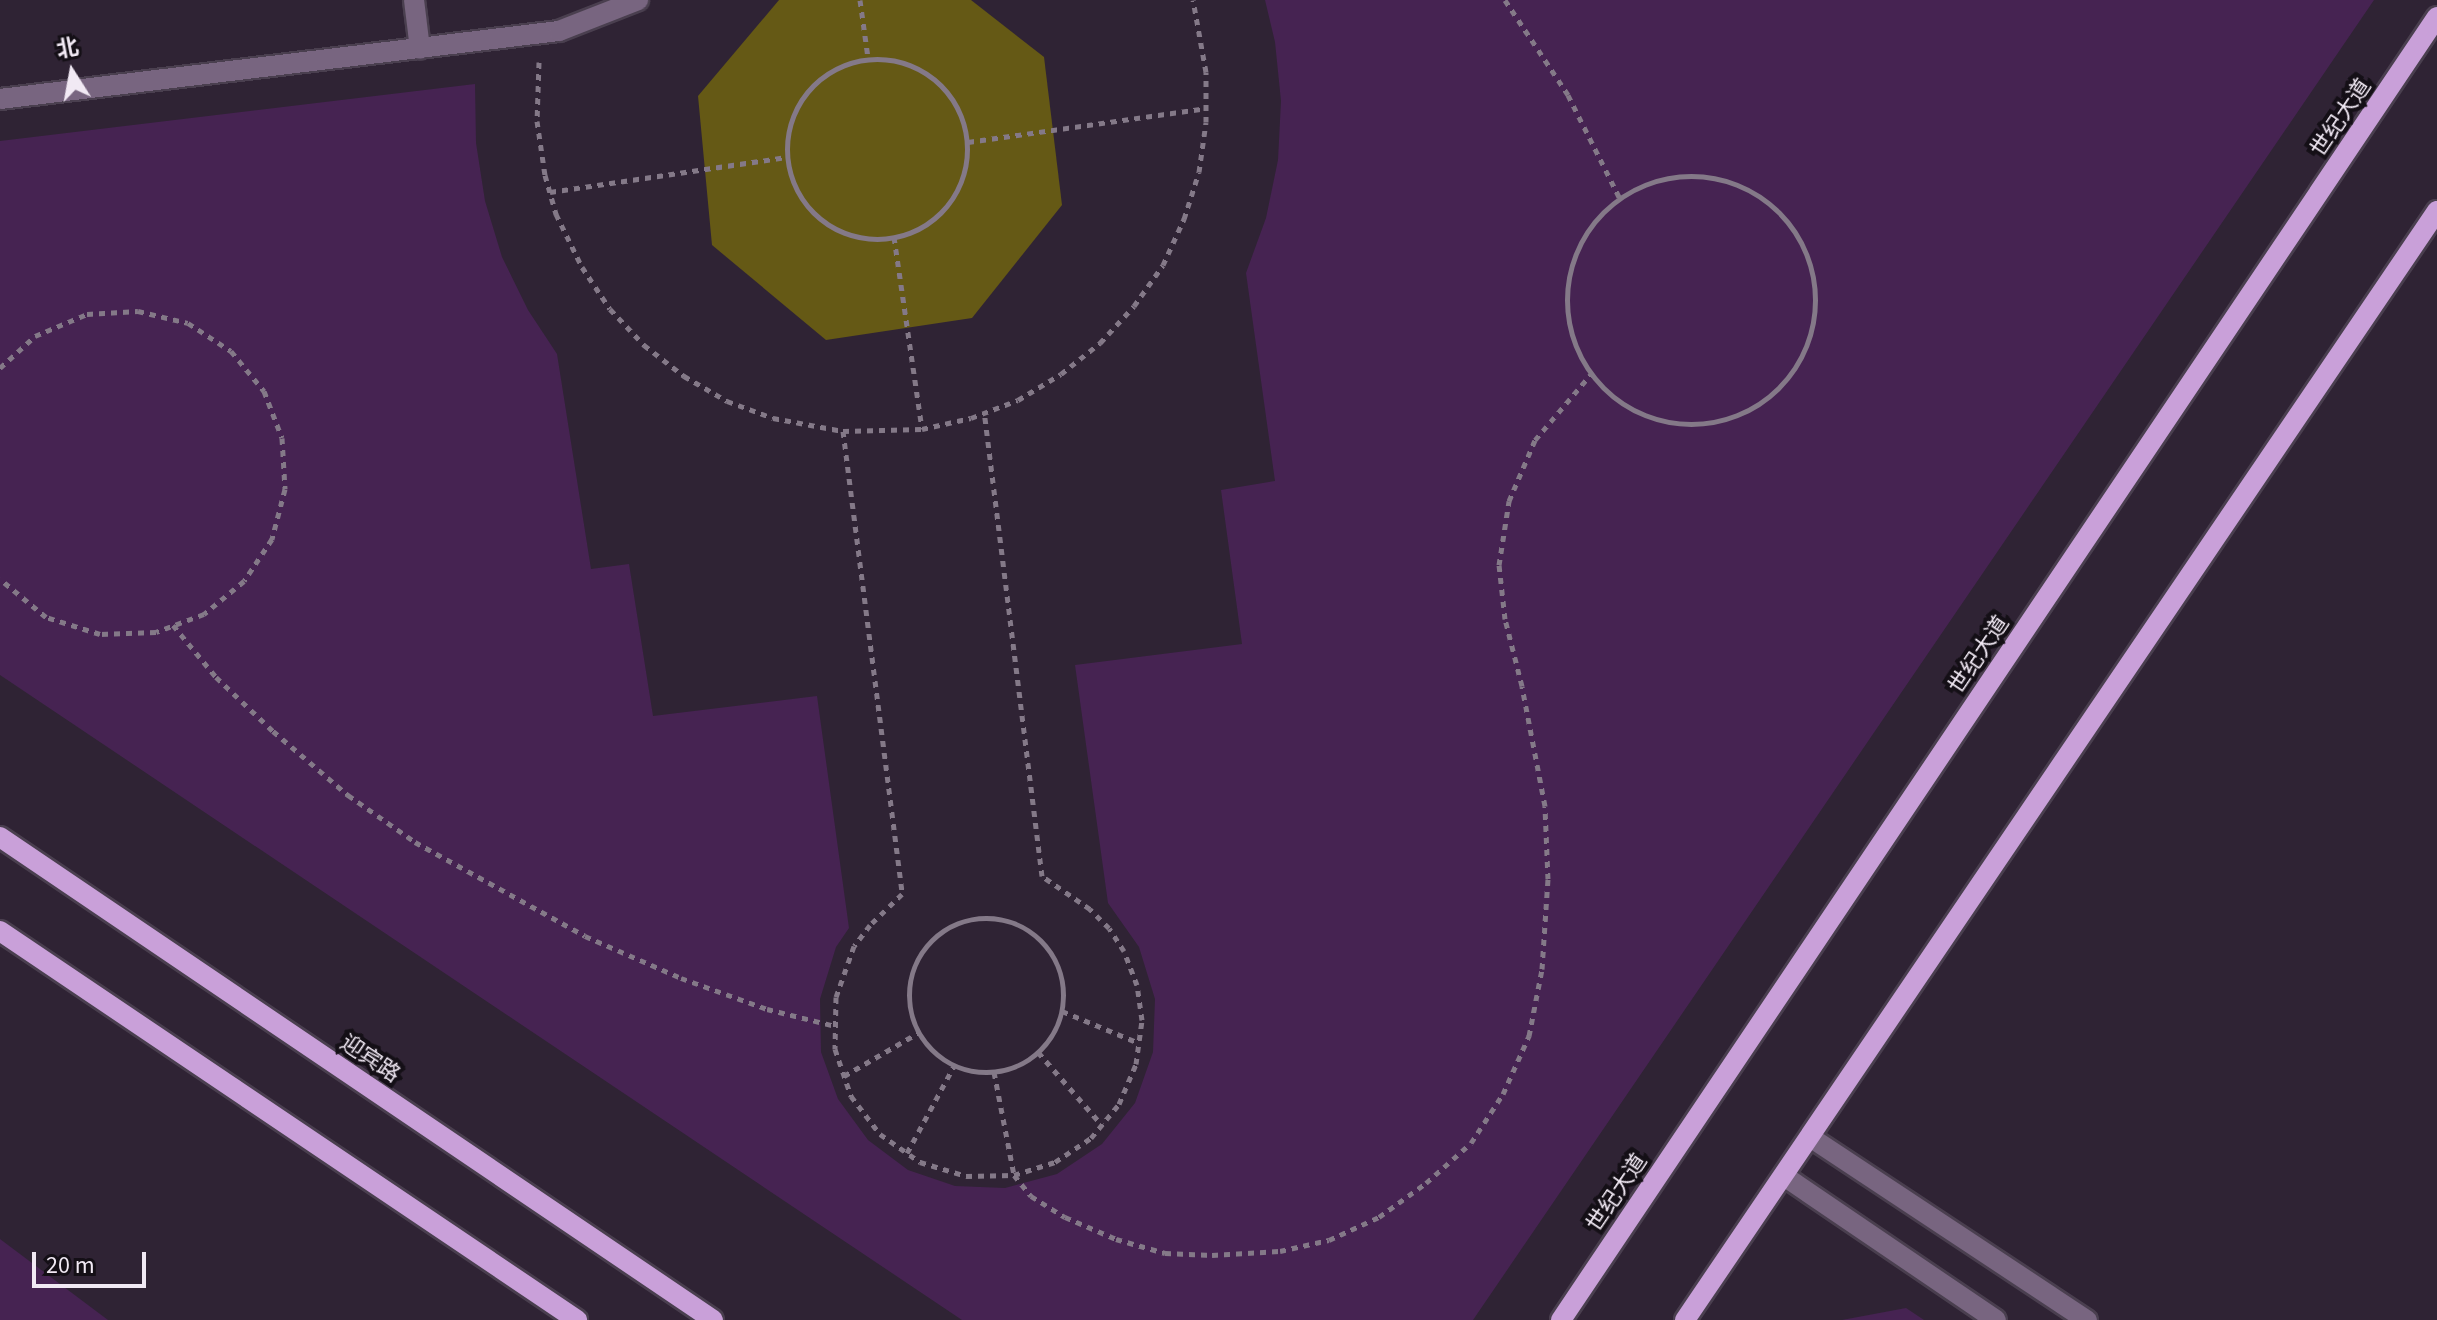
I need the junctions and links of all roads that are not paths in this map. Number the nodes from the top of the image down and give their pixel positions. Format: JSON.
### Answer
{"nodes":[{"id":1,"x":414,"y":0,"type":"edge"},
{"id":2,"x":638,"y":0,"type":"edge"},
{"id":3,"x":2437,"y":17,"type":"edge"},
{"id":4,"x":420,"y":49,"type":"junction"},
{"id":5,"x":0,"y":99,"type":"edge"},
{"id":6,"x":2437,"y":211,"type":"edge"},
{"id":7,"x":0,"y":837,"type":"edge"},
{"id":8,"x":3,"y":938,"type":"edge"},
{"id":9,"x":1810,"y":1137,"type":"junction"},
{"id":10,"x":1784,"y":1176,"type":"junction"},
{"id":11,"x":577,"y":1320,"type":"edge"},
{"id":12,"x":713,"y":1320,"type":"edge"},
{"id":13,"x":1561,"y":1320,"type":"edge"},
{"id":14,"x":1685,"y":1320,"type":"edge"},
{"id":15,"x":1996,"y":1320,"type":"edge"},
{"id":16,"x":2087,"y":1320,"type":"edge"}],
"edges":[{"from":1,"to":4,"type":"street"},
{"from":2,"to":4,"type":"street"},
{"from":3,"to":13,"type":"main road","name":"世纪大道"},
{"from":4,"to":5,"type":"street"},
{"from":6,"to":9,"type":"main road"},
{"from":7,"to":12,"type":"main road","name":"迎宾路"},
{"from":8,"to":11,"type":"main road"},
{"from":9,"to":10,"type":"main road"},
{"from":9,"to":16,"type":"street"},
{"from":10,"to":14,"type":"main road"},
{"from":10,"to":15,"type":"street"}]}
